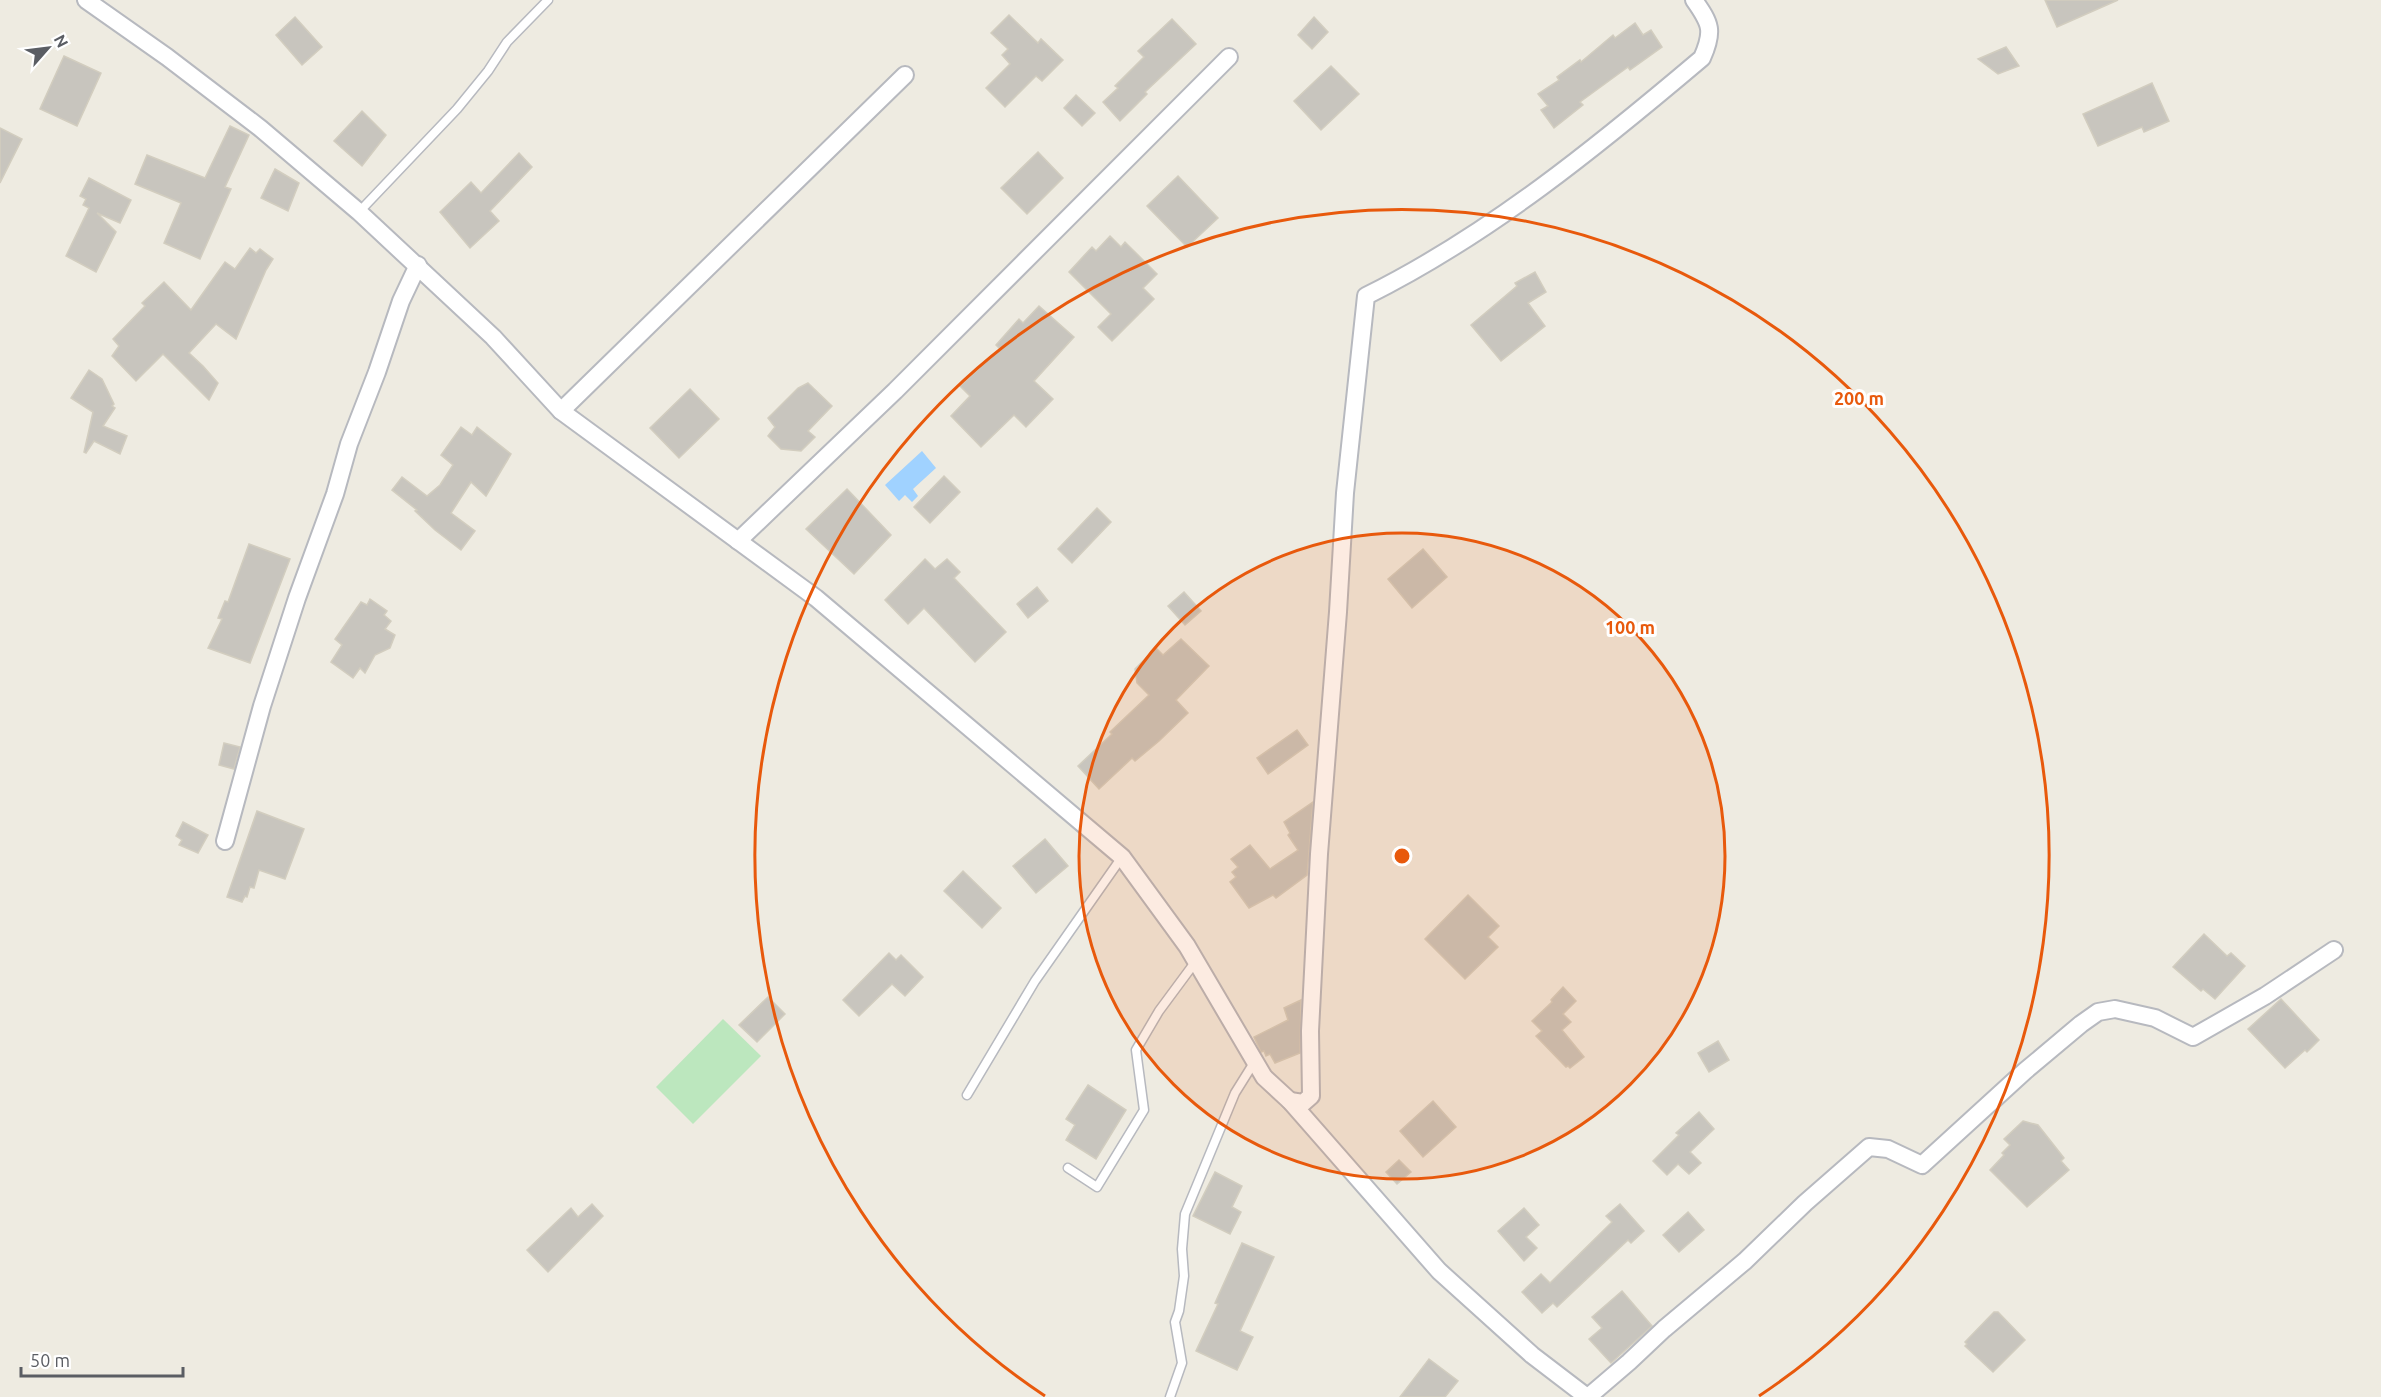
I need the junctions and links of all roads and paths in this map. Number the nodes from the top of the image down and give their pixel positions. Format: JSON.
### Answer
{"nodes":[{"id":1,"x":86,"y":0,"type":"edge"},
{"id":2,"x":548,"y":0,"type":"edge"},
{"id":3,"x":1694,"y":0,"type":"edge"},
{"id":4,"x":1229,"y":57,"type":"dead end"},
{"id":5,"x":905,"y":75,"type":"dead end"},
{"id":6,"x":359,"y":212,"type":"junction"},
{"id":7,"x":418,"y":265,"type":"junction"},
{"id":8,"x":561,"y":411,"type":"junction"},
{"id":9,"x":738,"y":541,"type":"junction"},
{"id":10,"x":225,"y":841,"type":"dead end"},
{"id":11,"x":1122,"y":857,"type":"junction"},
{"id":12,"x":2334,"y":950,"type":"dead end"},
{"id":13,"x":1196,"y":960,"type":"junction"},
{"id":14,"x":1255,"y":1061,"type":"junction"},
{"id":15,"x":967,"y":1095,"type":"dead end"},
{"id":16,"x":1290,"y":1101,"type":"junction"},
{"id":17,"x":1068,"y":1168,"type":"dead end"},
{"id":18,"x":1170,"y":1397,"type":"edge"},
{"id":19,"x":1587,"y":1397,"type":"edge"}],
"edges":[{"from":1,"to":6,"type":"street"},
{"from":2,"to":6,"type":"lane"},
{"from":3,"to":16,"type":"street"},
{"from":4,"to":9,"type":"street"},
{"from":5,"to":8,"type":"street"},
{"from":6,"to":7,"type":"street"},
{"from":7,"to":8,"type":"street"},
{"from":7,"to":10,"type":"street"},
{"from":8,"to":9,"type":"street"},
{"from":9,"to":11,"type":"street"},
{"from":11,"to":13,"type":"street"},
{"from":11,"to":15,"type":"lane"},
{"from":12,"to":19,"type":"street"},
{"from":13,"to":14,"type":"street"},
{"from":13,"to":17,"type":"lane"},
{"from":14,"to":16,"type":"street"},
{"from":14,"to":18,"type":"lane"},
{"from":16,"to":19,"type":"street"}]}
